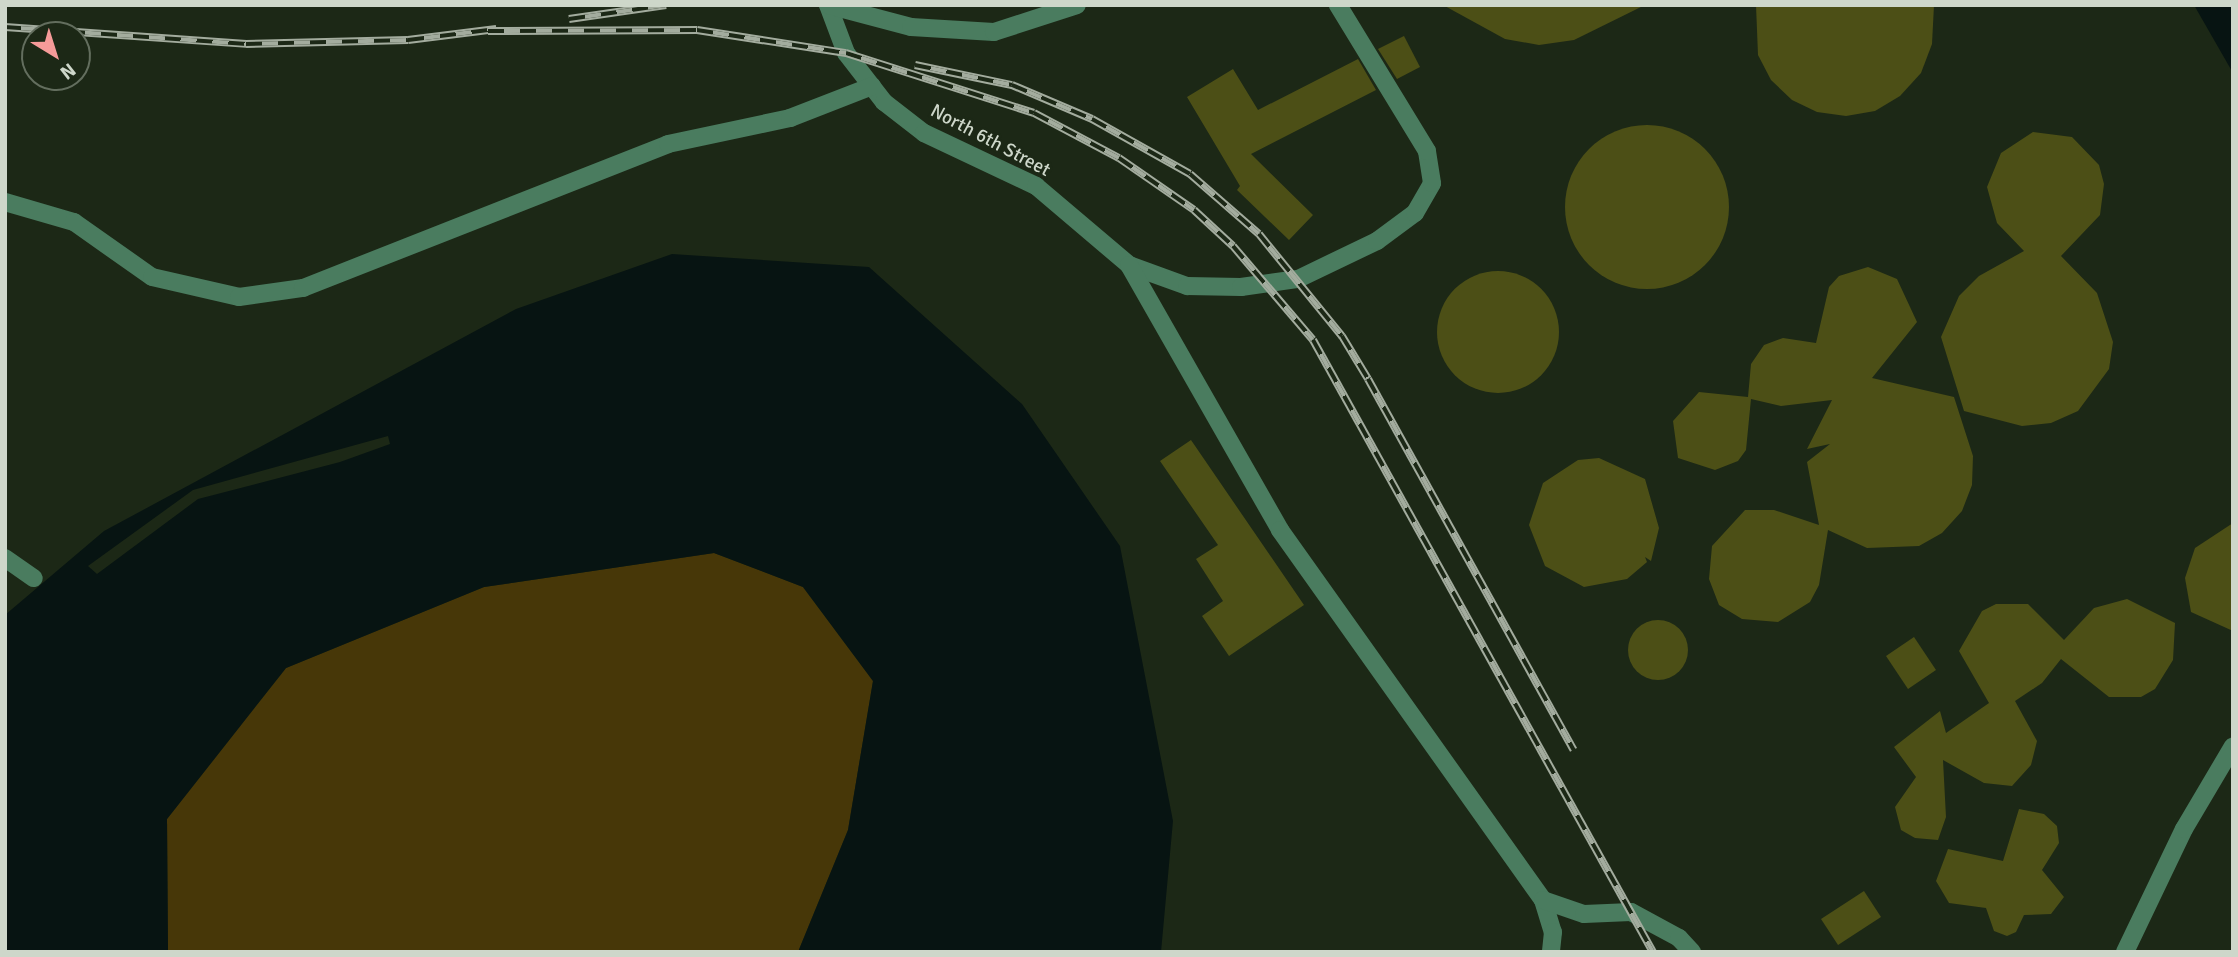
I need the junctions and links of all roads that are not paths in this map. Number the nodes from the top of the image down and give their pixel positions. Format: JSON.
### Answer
{"nodes":[{"id":1,"x":828,"y":5,"type":"edge"},
{"id":2,"x":1077,"y":5,"type":"edge"},
{"id":3,"x":1338,"y":5,"type":"edge"},
{"id":4,"x":872,"y":86,"type":"junction"},
{"id":5,"x":5,"y":202,"type":"edge"},
{"id":6,"x":1129,"y":265,"type":"junction"},
{"id":7,"x":5,"y":558,"type":"edge"},
{"id":8,"x":34,"y":578,"type":"dead end"},
{"id":9,"x":2233,"y":746,"type":"edge"},
{"id":10,"x":1543,"y":900,"type":"junction"},
{"id":11,"x":1551,"y":952,"type":"edge"},
{"id":12,"x":1692,"y":952,"type":"edge"},
{"id":13,"x":2125,"y":952,"type":"edge"}],
"edges":[{"from":1,"to":2,"type":"lane"},
{"from":1,"to":4,"type":"lane","name":"North 6th Street"},
{"from":3,"to":6,"type":"lane"},
{"from":4,"to":5,"type":"lane"},
{"from":4,"to":6,"type":"lane","name":"North 6th Street"},
{"from":6,"to":10,"type":"lane"},
{"from":7,"to":8,"type":"lane"},
{"from":9,"to":13,"type":"lane"},
{"from":10,"to":11,"type":"lane"},
{"from":10,"to":12,"type":"lane"}]}
